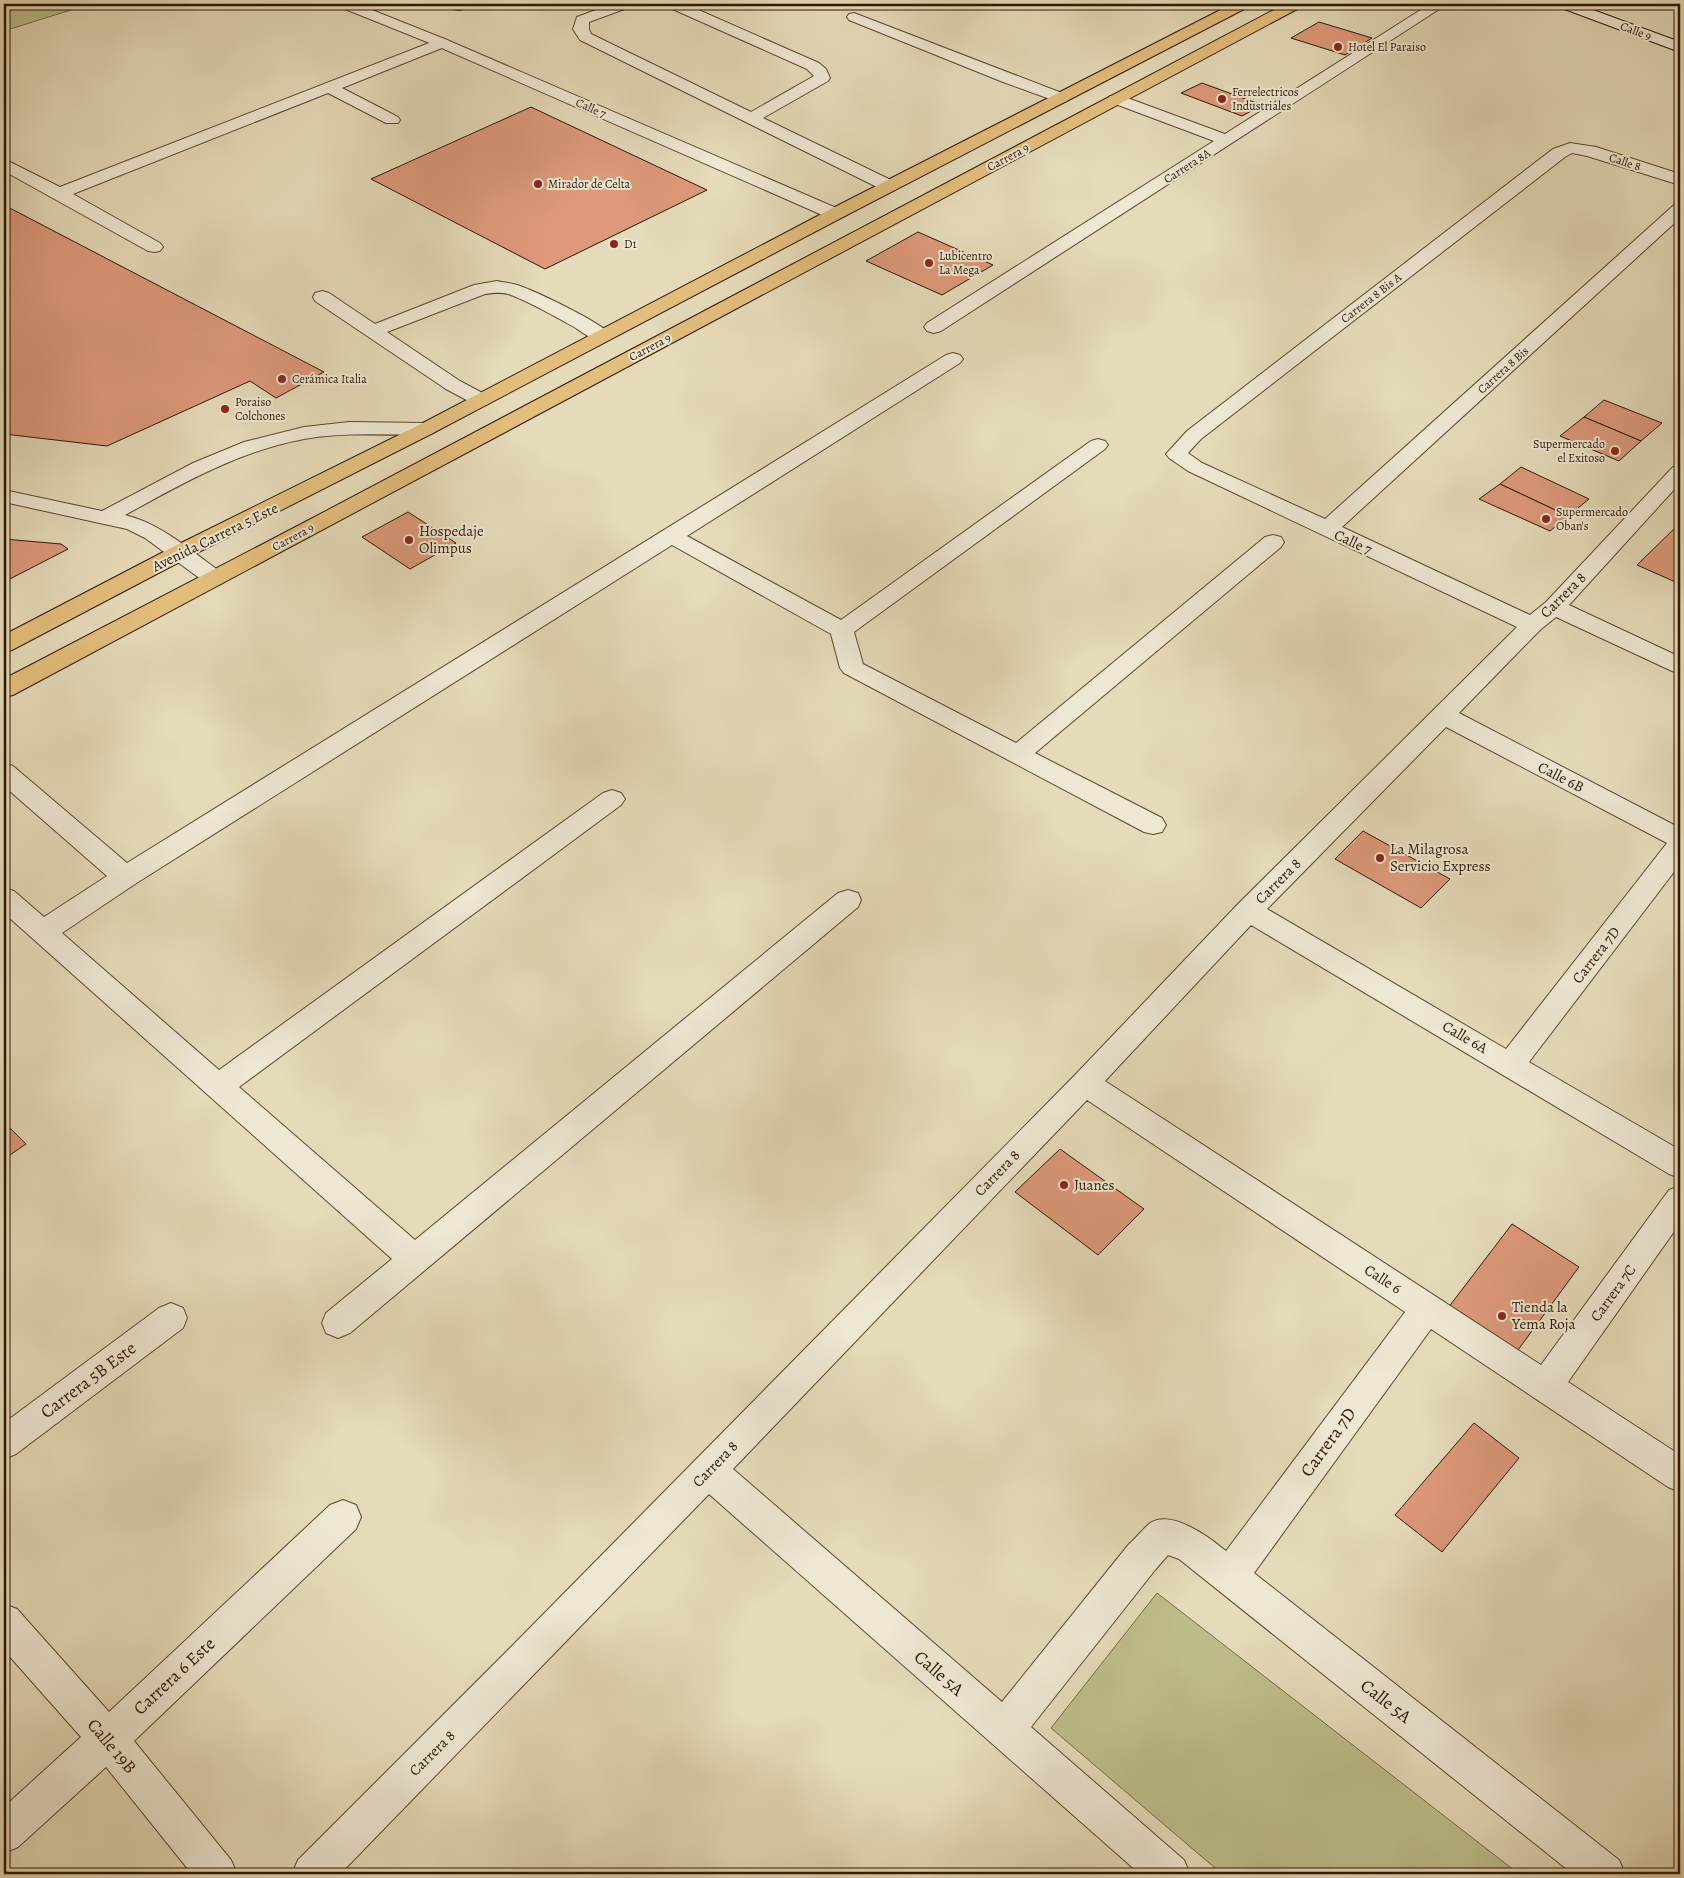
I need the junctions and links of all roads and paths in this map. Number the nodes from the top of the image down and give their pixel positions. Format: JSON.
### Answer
{"nodes":[{"id":1,"x":345,"y":4,"type":"edge"},
{"id":2,"x":446,"y":4,"type":"edge"},
{"id":3,"x":468,"y":4,"type":"edge"},
{"id":4,"x":625,"y":4,"type":"edge"},
{"id":5,"x":673,"y":4,"type":"edge"},
{"id":6,"x":1243,"y":4,"type":"edge"},
{"id":7,"x":1296,"y":4,"type":"edge"},
{"id":8,"x":1440,"y":4,"type":"edge"},
{"id":9,"x":1564,"y":4,"type":"edge"},
{"id":10,"x":854,"y":17,"type":"dead end"},
{"id":11,"x":442,"y":42,"type":"junction"},
{"id":12,"x":1680,"y":47,"type":"edge"},
{"id":13,"x":329,"y":87,"type":"junction"},
{"id":14,"x":1061,"y":98,"type":"junction"},
{"id":15,"x":1116,"y":99,"type":"junction"},
{"id":16,"x":750,"y":119,"type":"junction"},
{"id":17,"x":392,"y":120,"type":"dead end"},
{"id":18,"x":1227,"y":140,"type":"junction"},
{"id":19,"x":1570,"y":148,"type":"joint"},
{"id":20,"x":4,"y":164,"type":"edge"},
{"id":21,"x":1680,"y":180,"type":"edge"},
{"id":22,"x":889,"y":186,"type":"junction"},
{"id":23,"x":59,"y":193,"type":"junction"},
{"id":24,"x":1680,"y":209,"type":"edge"},
{"id":25,"x":835,"y":214,"type":"junction"},
{"id":26,"x":154,"y":247,"type":"dead end"},
{"id":27,"x":322,"y":297,"type":"dead end"},
{"id":28,"x":934,"y":327,"type":"dead end"},
{"id":29,"x":373,"y":331,"type":"junction"},
{"id":30,"x":602,"y":336,"type":"junction"},
{"id":31,"x":953,"y":359,"type":"dead end"},
{"id":32,"x":481,"y":400,"type":"junction"},
{"id":33,"x":426,"y":429,"type":"junction"},
{"id":34,"x":1098,"y":445,"type":"dead end"},
{"id":35,"x":1176,"y":454,"type":"joint"},
{"id":36,"x":1674,"y":486,"type":"edge"},
{"id":37,"x":4,"y":496,"type":"edge"},
{"id":38,"x":104,"y":518,"type":"junction"},
{"id":39,"x":1326,"y":530,"type":"junction"},
{"id":40,"x":671,"y":536,"type":"junction"},
{"id":41,"x":1273,"y":542,"type":"dead end"},
{"id":42,"x":181,"y":552,"type":"junction"},
{"id":43,"x":214,"y":578,"type":"junction"},
{"id":44,"x":1554,"y":607,"type":"junction"},
{"id":45,"x":1532,"y":625,"type":"junction"},
{"id":46,"x":842,"y":630,"type":"junction"},
{"id":47,"x":4,"y":645,"type":"edge"},
{"id":48,"x":1680,"y":666,"type":"edge"},
{"id":49,"x":4,"y":689,"type":"edge"},
{"id":50,"x":1443,"y":715,"type":"junction"},
{"id":51,"x":1018,"y":754,"type":"junction"},
{"id":52,"x":4,"y":772,"type":"edge"},
{"id":53,"x":612,"y":799,"type":"dead end"},
{"id":54,"x":1153,"y":824,"type":"dead end"},
{"id":55,"x":1680,"y":839,"type":"edge"},
{"id":56,"x":1680,"y":845,"type":"edge"},
{"id":57,"x":126,"y":877,"type":"junction"},
{"id":58,"x":4,"y":898,"type":"edge"},
{"id":59,"x":848,"y":900,"type":"dead end"},
{"id":60,"x":1248,"y":912,"type":"junction"},
{"id":61,"x":42,"y":932,"type":"junction"},
{"id":62,"x":1511,"y":1064,"type":"junction"},
{"id":63,"x":1085,"y":1083,"type":"junction"},
{"id":64,"x":219,"y":1086,"type":"junction"},
{"id":65,"x":1680,"y":1165,"type":"edge"},
{"id":66,"x":1680,"y":1199,"type":"edge"},
{"id":67,"x":415,"y":1259,"type":"junction"},
{"id":68,"x":1427,"y":1308,"type":"junction"},
{"id":69,"x":171,"y":1318,"type":"dead end"},
{"id":70,"x":338,"y":1323,"type":"dead end"},
{"id":71,"x":1545,"y":1386,"type":"junction"},
{"id":72,"x":4,"y":1443,"type":"edge"},
{"id":73,"x":708,"y":1470,"type":"junction"},
{"id":74,"x":1680,"y":1475,"type":"edge"},
{"id":75,"x":343,"y":1517,"type":"dead end"},
{"id":76,"x":1229,"y":1577,"type":"junction"},
{"id":77,"x":4,"y":1622,"type":"edge"},
{"id":78,"x":1004,"y":1730,"type":"junction"},
{"id":79,"x":108,"y":1740,"type":"junction"},
{"id":80,"x":4,"y":1834,"type":"edge"},
{"id":81,"x":217,"y":1874,"type":"edge"},
{"id":82,"x":312,"y":1874,"type":"edge"},
{"id":83,"x":1170,"y":1874,"type":"edge"},
{"id":84,"x":1605,"y":1874,"type":"edge"}],
"edges":[{"from":1,"to":11,"type":"street","name":"Calle 7"},
{"from":2,"to":3,"type":"street"},
{"from":4,"to":16,"type":"street"},
{"from":5,"to":16,"type":"street"},
{"from":6,"to":14,"type":"main road","name":"Carrera 9"},
{"from":7,"to":15,"type":"main road","name":"Carrera 9"},
{"from":8,"to":18,"type":"street","name":"Carrera 8A"},
{"from":9,"to":12,"type":"street","name":"Calle 9"},
{"from":10,"to":14,"type":"street"},
{"from":11,"to":13,"type":"street"},
{"from":11,"to":25,"type":"street","name":"Calle 7"},
{"from":13,"to":17,"type":"street"},
{"from":13,"to":23,"type":"street"},
{"from":14,"to":22,"type":"main road","name":"Carrera 9"},
{"from":15,"to":18,"type":"street"},
{"from":15,"to":43,"type":"main road","name":"Carrera 9"},
{"from":16,"to":22,"type":"street"},
{"from":18,"to":28,"type":"street","name":"Carrera 8A"},
{"from":19,"to":21,"type":"street","name":"Calle 8"},
{"from":19,"to":35,"type":"street","name":"Carrera 8 Bis A"},
{"from":20,"to":23,"type":"street"},
{"from":22,"to":25,"type":"main road","name":"Carrera 9"},
{"from":23,"to":26,"type":"street"},
{"from":24,"to":39,"type":"street","name":"Carrera 8 Bis"},
{"from":25,"to":30,"type":"main road","name":"Carrera 9"},
{"from":27,"to":29,"type":"street"},
{"from":29,"to":30,"type":"street"},
{"from":29,"to":32,"type":"street"},
{"from":30,"to":32,"type":"main road","name":"Carrera 9"},
{"from":31,"to":40,"type":"street"},
{"from":32,"to":33,"type":"main road","name":"Carrera 9"},
{"from":33,"to":38,"type":"street"},
{"from":33,"to":42,"type":"main road","name":"Avenida Carrera 5 Este"},
{"from":34,"to":46,"type":"street"},
{"from":35,"to":39,"type":"street","name":"Calle 7"},
{"from":36,"to":44,"type":"street","name":"Carrera 8"},
{"from":37,"to":38,"type":"street"},
{"from":38,"to":42,"type":"street"},
{"from":39,"to":45,"type":"street","name":"Calle 7"},
{"from":40,"to":46,"type":"street"},
{"from":40,"to":57,"type":"street"},
{"from":41,"to":51,"type":"street"},
{"from":42,"to":43,"type":"street"},
{"from":42,"to":47,"type":"main road","name":"Avenida Carrera 5 Este"},
{"from":43,"to":49,"type":"main road","name":"Carrera 9"},
{"from":44,"to":45,"type":"street","name":"Carrera 8"},
{"from":44,"to":48,"type":"street"},
{"from":45,"to":50,"type":"street","name":"Carrera 8"},
{"from":46,"to":51,"type":"street"},
{"from":50,"to":55,"type":"street","name":"Calle 6B"},
{"from":50,"to":60,"type":"street","name":"Carrera 8"},
{"from":51,"to":54,"type":"street"},
{"from":52,"to":57,"type":"street"},
{"from":53,"to":64,"type":"street"},
{"from":56,"to":62,"type":"street","name":"Carrera 7D"},
{"from":57,"to":61,"type":"street"},
{"from":58,"to":61,"type":"street"},
{"from":59,"to":67,"type":"street"},
{"from":60,"to":62,"type":"street","name":"Calle 6A"},
{"from":60,"to":63,"type":"street","name":"Carrera 8"},
{"from":61,"to":64,"type":"street"},
{"from":62,"to":65,"type":"street","name":"Calle 6A"},
{"from":63,"to":68,"type":"street","name":"Calle 6"},
{"from":63,"to":73,"type":"street","name":"Carrera 8"},
{"from":64,"to":67,"type":"street"},
{"from":66,"to":71,"type":"street","name":"Carrera 7C"},
{"from":67,"to":70,"type":"street"},
{"from":68,"to":71,"type":"street","name":"Calle 6"},
{"from":68,"to":76,"type":"street","name":"Carrera 7D"},
{"from":69,"to":72,"type":"street","name":"Carrera 5B Este"},
{"from":71,"to":74,"type":"street","name":"Calle 6"},
{"from":73,"to":78,"type":"street","name":"Calle 5A"},
{"from":73,"to":82,"type":"street","name":"Carrera 8"},
{"from":75,"to":79,"type":"street","name":"Carrera 6 Este"},
{"from":76,"to":78,"type":"street","name":"Calle 5A"},
{"from":76,"to":84,"type":"street","name":"Calle 5A"},
{"from":77,"to":79,"type":"street","name":"Calle 19B"},
{"from":78,"to":83,"type":"street","name":"Calle 5A"},
{"from":79,"to":80,"type":"street","name":"Carrera 6 Este"},
{"from":79,"to":81,"type":"street","name":"Calle 19B"}]}
